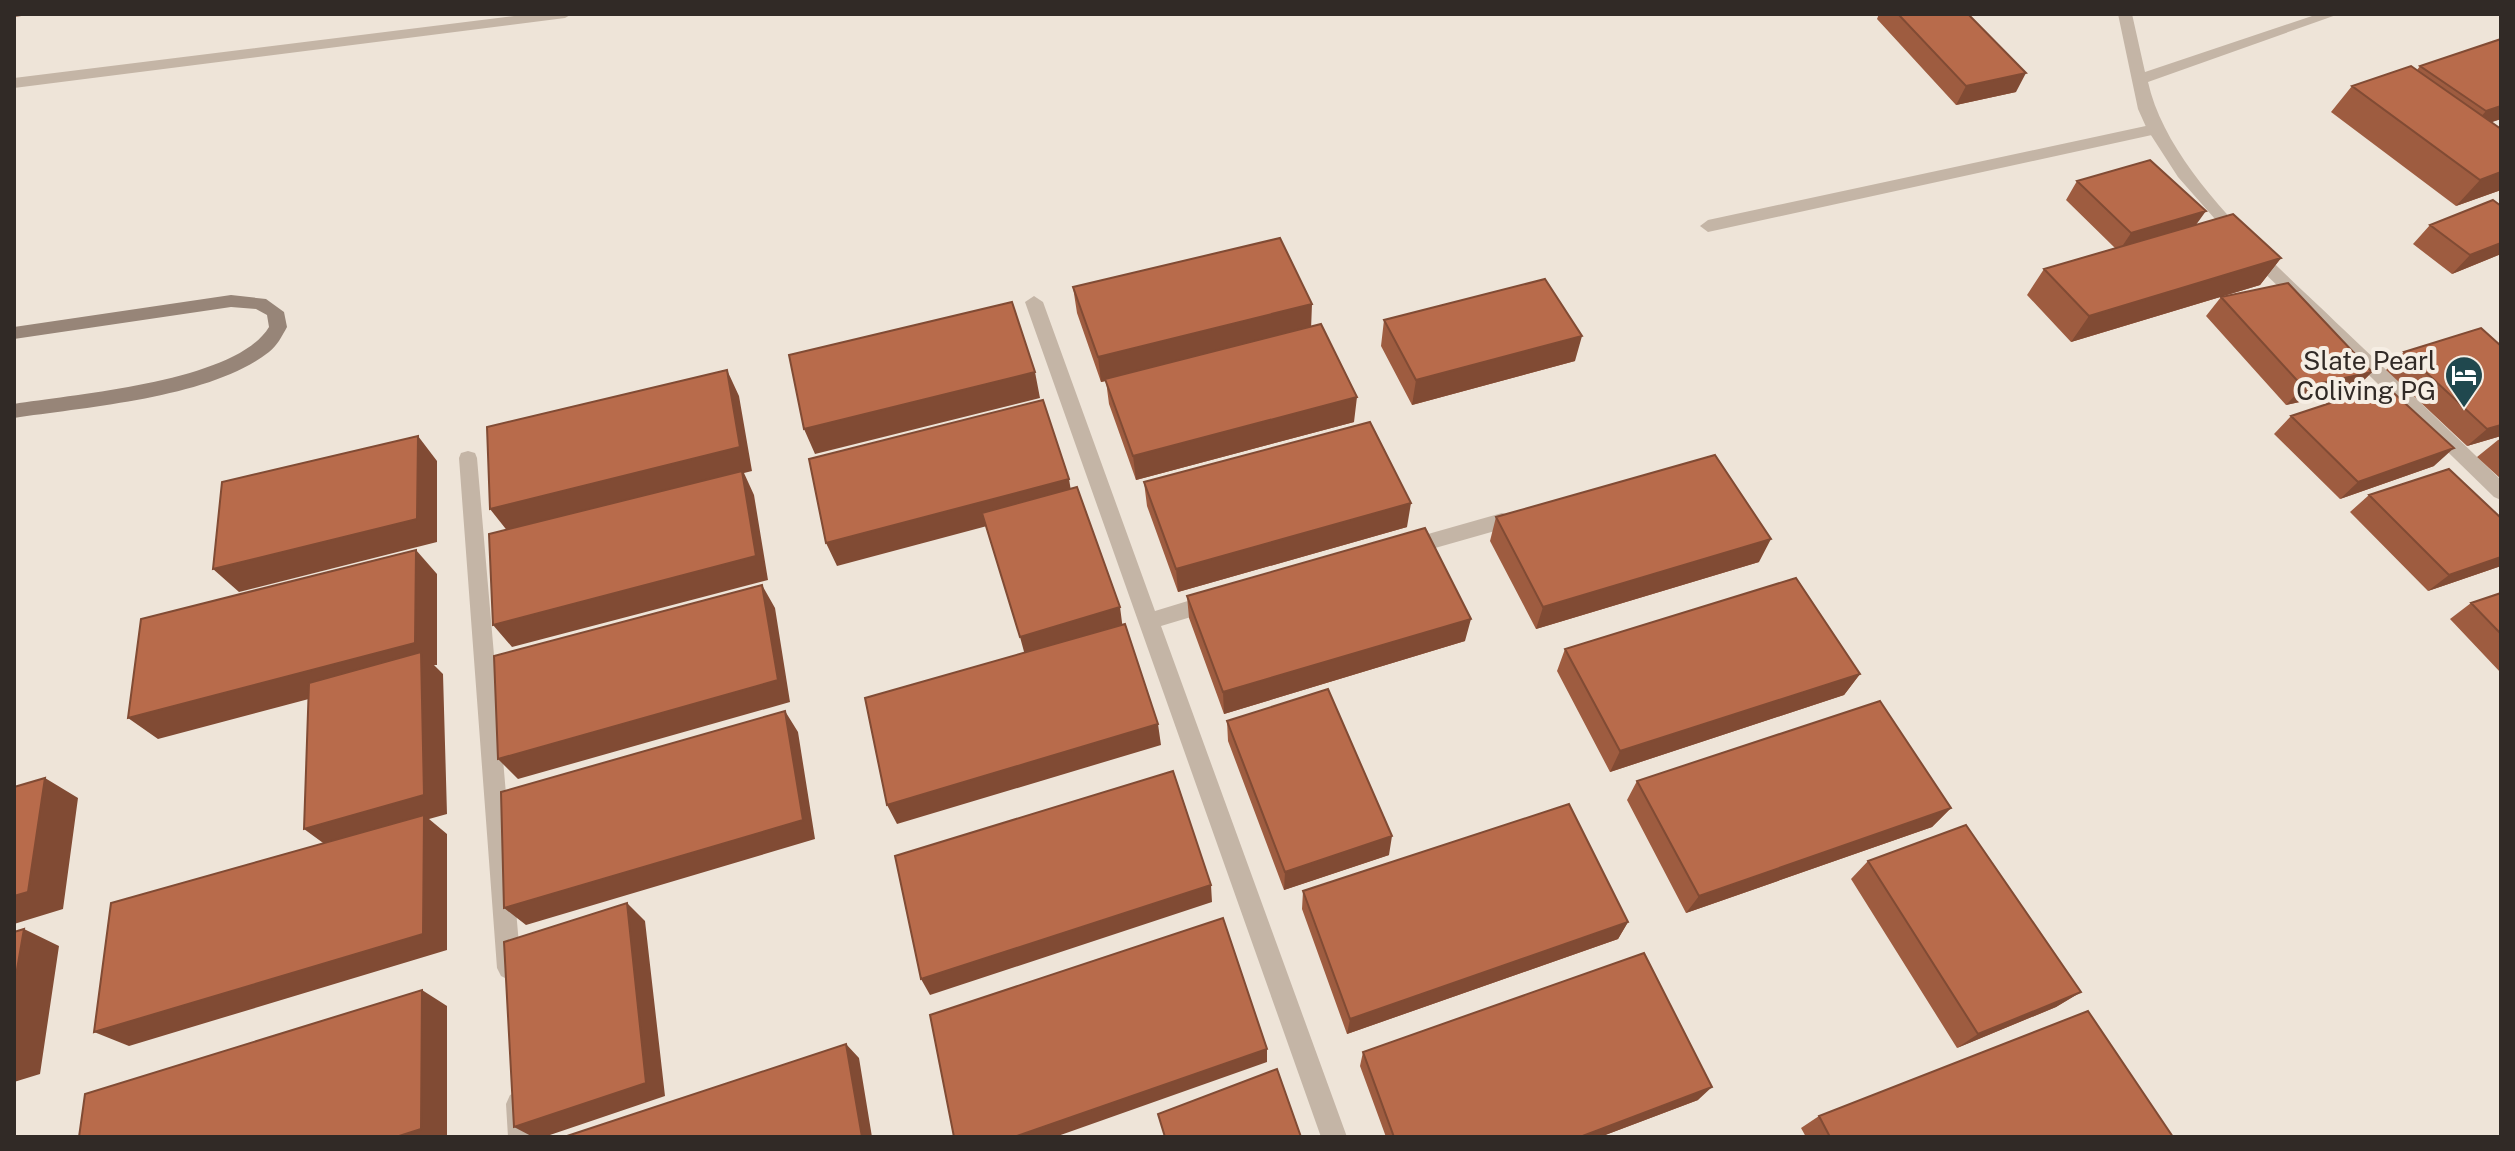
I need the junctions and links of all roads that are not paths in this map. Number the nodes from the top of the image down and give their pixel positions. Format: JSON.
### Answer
{"nodes":[{"id":1,"x":565,"y":14,"type":"edge"},
{"id":2,"x":2125,"y":14,"type":"edge"},
{"id":3,"x":2332,"y":14,"type":"edge"},
{"id":4,"x":2138,"y":80,"type":"junction"},
{"id":5,"x":14,"y":83,"type":"edge"},
{"id":6,"x":2155,"y":129,"type":"junction"},
{"id":7,"x":1708,"y":226,"type":"dead end"},
{"id":8,"x":1034,"y":302,"type":"dead end"},
{"id":9,"x":14,"y":333,"type":"edge"},
{"id":10,"x":14,"y":411,"type":"edge"},
{"id":11,"x":468,"y":458,"type":"dead end"},
{"id":12,"x":2501,"y":492,"type":"edge"},
{"id":13,"x":1502,"y":521,"type":"edge"},
{"id":14,"x":1395,"y":551,"type":"edge"},
{"id":15,"x":1241,"y":595,"type":"edge"},
{"id":16,"x":1149,"y":621,"type":"junction"},
{"id":17,"x":510,"y":984,"type":"edge"},
{"id":18,"x":517,"y":1079,"type":"edge"},
{"id":19,"x":521,"y":1137,"type":"edge"},
{"id":20,"x":1334,"y":1137,"type":"edge"}],
"edges":[{"from":1,"to":5,"type":"street"},
{"from":2,"to":4,"type":"street"},
{"from":3,"to":4,"type":"street"},
{"from":4,"to":6,"type":"street"},
{"from":6,"to":7,"type":"street"},
{"from":6,"to":12,"type":"street"},
{"from":8,"to":16,"type":"street"},
{"from":9,"to":10,"type":"street"},
{"from":11,"to":17,"type":"street"},
{"from":13,"to":14,"type":"street"},
{"from":15,"to":16,"type":"street"},
{"from":16,"to":20,"type":"street"},
{"from":18,"to":19,"type":"street"}]}
